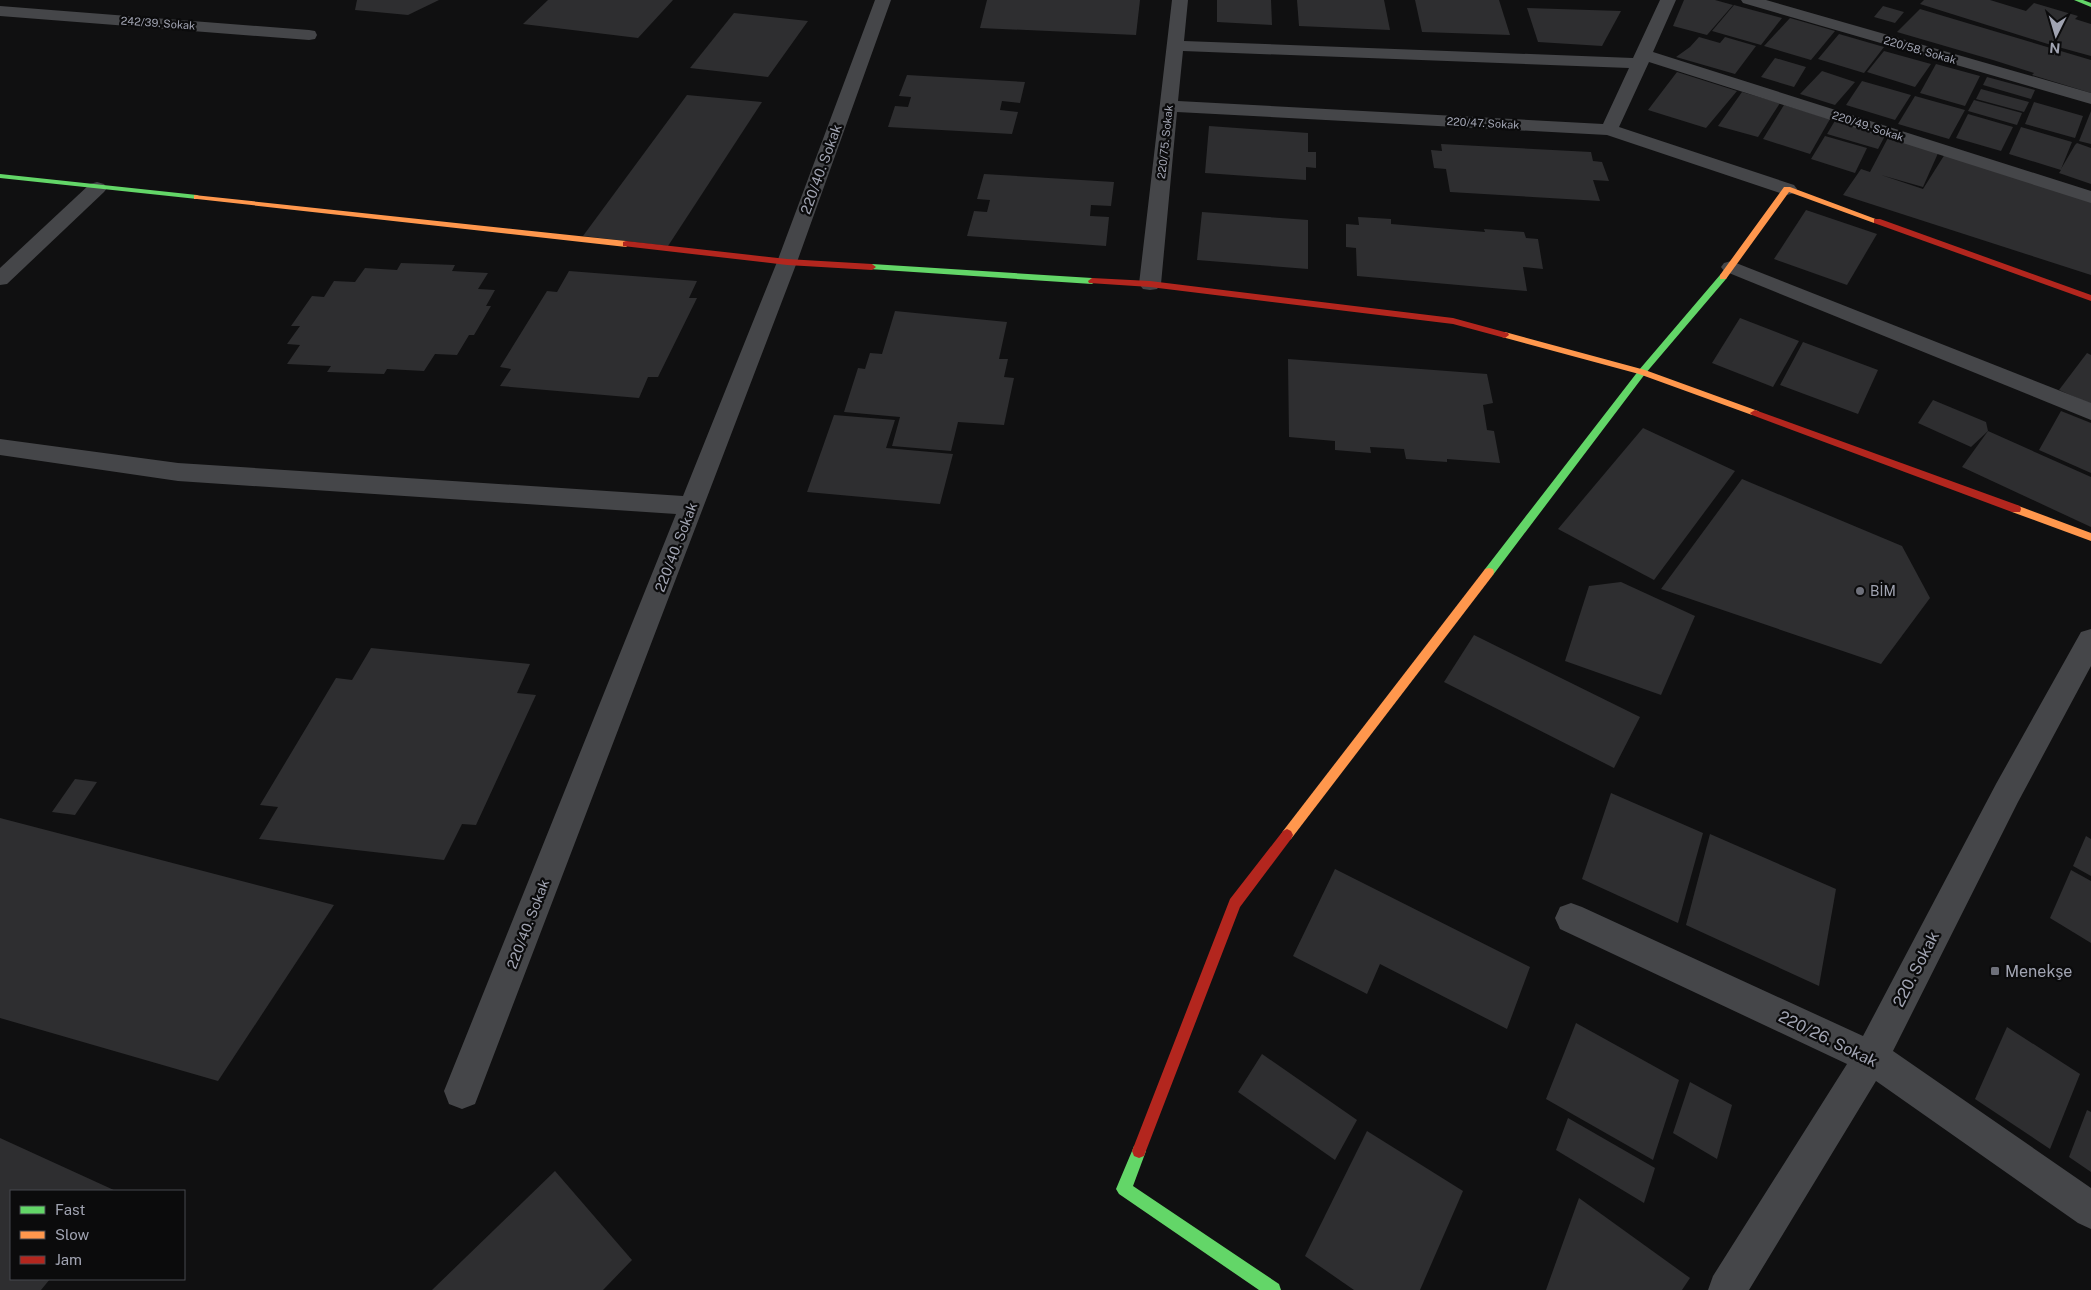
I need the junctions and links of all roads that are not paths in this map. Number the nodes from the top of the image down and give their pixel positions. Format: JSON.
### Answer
{"nodes":[{"id":1,"x":23,"y":0,"type":"edge"},
{"id":2,"x":883,"y":0,"type":"edge"},
{"id":3,"x":1180,"y":0,"type":"edge"},
{"id":4,"x":1668,"y":0,"type":"edge"},
{"id":5,"x":1749,"y":0,"type":"edge"},
{"id":6,"x":2077,"y":0,"type":"edge"},
{"id":7,"x":2091,"y":5,"type":"edge"},
{"id":8,"x":2,"y":12,"type":"edge"},
{"id":9,"x":310,"y":35,"type":"dead end"},
{"id":10,"x":1175,"y":46,"type":"junction"},
{"id":11,"x":1643,"y":59,"type":"junction"},
{"id":12,"x":2091,"y":99,"type":"edge"},
{"id":13,"x":1169,"y":106,"type":"junction"},
{"id":14,"x":1609,"y":130,"type":"junction"},
{"id":15,"x":0,"y":176,"type":"edge"},
{"id":16,"x":97,"y":188,"type":"junction"},
{"id":17,"x":1787,"y":189,"type":"junction"},
{"id":18,"x":2091,"y":197,"type":"edge"},
{"id":19,"x":787,"y":262,"type":"junction"},
{"id":20,"x":1731,"y":267,"type":"junction"},
{"id":21,"x":0,"y":279,"type":"edge"},
{"id":22,"x":1150,"y":284,"type":"junction"},
{"id":23,"x":2091,"y":298,"type":"edge"},
{"id":24,"x":1642,"y":372,"type":"junction"},
{"id":25,"x":2091,"y":412,"type":"edge"},
{"id":26,"x":0,"y":447,"type":"edge"},
{"id":27,"x":692,"y":506,"type":"junction"},
{"id":28,"x":2091,"y":537,"type":"edge"},
{"id":29,"x":2091,"y":640,"type":"edge"},
{"id":30,"x":1571,"y":918,"type":"dead end"},
{"id":31,"x":1871,"y":1057,"type":"junction"},
{"id":32,"x":462,"y":1091,"type":"dead end"},
{"id":33,"x":2091,"y":1210,"type":"edge"},
{"id":34,"x":1273,"y":1290,"type":"edge"},
{"id":35,"x":1727,"y":1290,"type":"edge"}],
"edges":[{"from":1,"to":8,"type":"street"},
{"from":2,"to":19,"type":"street","name":"220/40. Sokak"},
{"from":3,"to":10,"type":"street","name":"220/75. Sokak"},
{"from":4,"to":11,"type":"street"},
{"from":5,"to":12,"type":"street","name":"220/58. Sokak"},
{"from":6,"to":7,"type":"street"},
{"from":8,"to":9,"type":"street","name":"242/39. Sokak"},
{"from":10,"to":11,"type":"street","name":"220/49. Sokak"},
{"from":10,"to":13,"type":"street","name":"220/75. Sokak"},
{"from":11,"to":14,"type":"street"},
{"from":11,"to":18,"type":"street","name":"220/49. Sokak"},
{"from":13,"to":14,"type":"street","name":"220/47. Sokak"},
{"from":13,"to":22,"type":"street","name":"220/75. Sokak"},
{"from":14,"to":17,"type":"street","name":"220/47. Sokak"},
{"from":15,"to":16,"type":"street"},
{"from":16,"to":19,"type":"street"},
{"from":16,"to":21,"type":"street"},
{"from":17,"to":20,"type":"street"},
{"from":17,"to":23,"type":"street"},
{"from":19,"to":22,"type":"street"},
{"from":19,"to":27,"type":"street","name":"220/40. Sokak"},
{"from":20,"to":24,"type":"street"},
{"from":20,"to":25,"type":"street"},
{"from":22,"to":24,"type":"street"},
{"from":24,"to":28,"type":"street"},
{"from":24,"to":34,"type":"street"},
{"from":26,"to":27,"type":"street"},
{"from":27,"to":32,"type":"street","name":"220/40. Sokak"},
{"from":29,"to":31,"type":"street","name":"220. Sokak"},
{"from":30,"to":31,"type":"street","name":"220/26. Sokak"},
{"from":31,"to":33,"type":"street","name":"220/26. Sokak"},
{"from":31,"to":35,"type":"street","name":"220. Sokak"}]}
